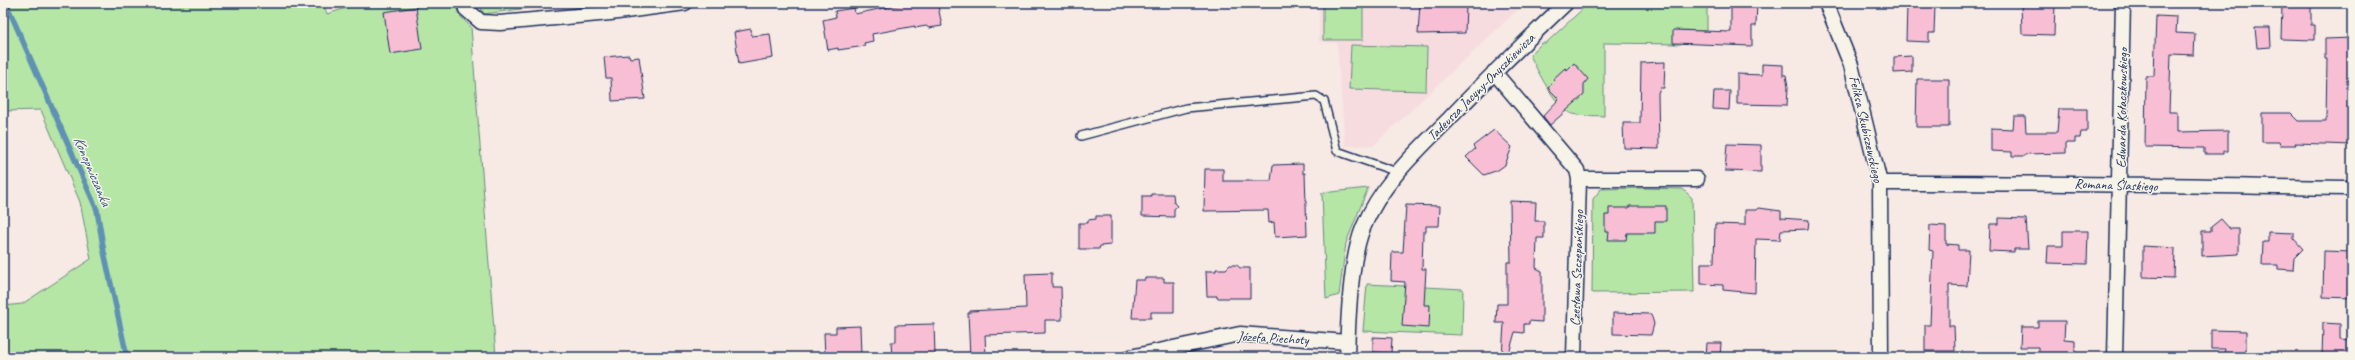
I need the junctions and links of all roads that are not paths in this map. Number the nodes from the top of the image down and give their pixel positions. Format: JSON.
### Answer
{"nodes":[{"id":1,"x":464,"y":3,"type":"edge"},
{"id":2,"x":685,"y":3,"type":"edge"},
{"id":3,"x":1566,"y":3,"type":"edge"},
{"id":4,"x":1826,"y":3,"type":"edge"},
{"id":5,"x":2123,"y":3,"type":"edge"},
{"id":6,"x":1494,"y":72,"type":"junction"},
{"id":7,"x":1082,"y":136,"type":"dead end"},
{"id":8,"x":1397,"y":172,"type":"junction"},
{"id":9,"x":1579,"y":179,"type":"junction"},
{"id":10,"x":1697,"y":179,"type":"dead end"},
{"id":11,"x":1880,"y":183,"type":"junction"},
{"id":12,"x":2120,"y":186,"type":"junction"},
{"id":13,"x":2352,"y":188,"type":"edge"},
{"id":14,"x":1347,"y":342,"type":"junction"},
{"id":15,"x":1130,"y":357,"type":"edge"},
{"id":16,"x":1347,"y":357,"type":"edge"},
{"id":17,"x":1574,"y":357,"type":"edge"},
{"id":18,"x":1881,"y":357,"type":"edge"},
{"id":19,"x":2115,"y":357,"type":"edge"}],
"edges":[{"from":1,"to":2,"type":"street"},
{"from":3,"to":6,"type":"street","name":"Tadeusza Jacyny-Onyszkiewicza"},
{"from":4,"to":11,"type":"street","name":"Feliksa Skubiszewskiego"},
{"from":5,"to":12,"type":"street","name":"Edwarda Kołaczkowskiego"},
{"from":6,"to":8,"type":"street","name":"Tadeusza Jacyny-Onyszkiewicza"},
{"from":6,"to":9,"type":"street","name":"Czesława Szczepańskiego"},
{"from":7,"to":8,"type":"lane"},
{"from":8,"to":14,"type":"street","name":"Tadeusza Jacyny-Onyszkiewicza"},
{"from":9,"to":10,"type":"street"},
{"from":9,"to":17,"type":"street","name":"Czesława Szczepańskiego"},
{"from":11,"to":12,"type":"street","name":"Romana Ślaskiego"},
{"from":11,"to":18,"type":"street","name":"Feliksa Skubiszewskiego"},
{"from":12,"to":13,"type":"street","name":"Romana Ślaskiego"},
{"from":12,"to":19,"type":"street","name":"Edwarda Kołaczkowskiego"},
{"from":14,"to":15,"type":"street","name":"Józefa Piechoty"},
{"from":14,"to":16,"type":"street","name":"Tadeusza Jacyny-Onyszkiewicza"}]}
